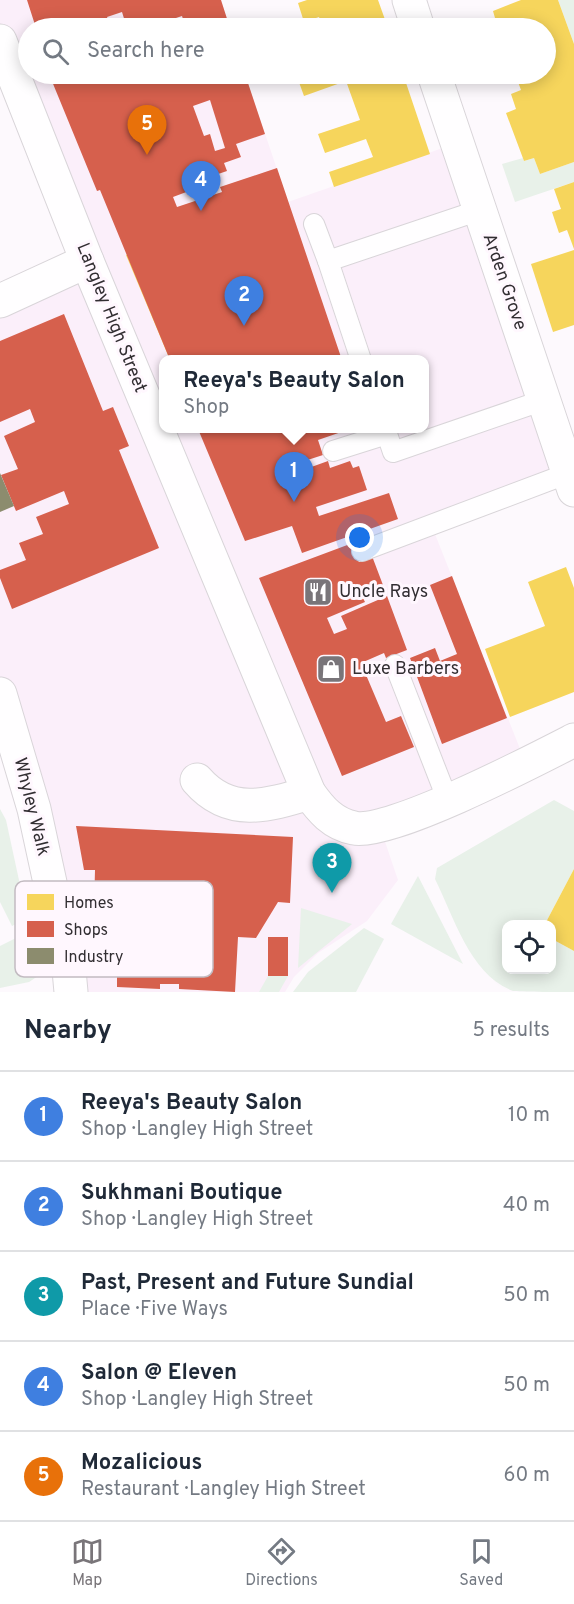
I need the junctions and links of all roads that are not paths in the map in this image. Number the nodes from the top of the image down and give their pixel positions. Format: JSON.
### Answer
{"nodes":[{"id":1,"x":409,"y":0,"type":"edge"},
{"id":2,"x":415,"y":18,"type":"edge"},
{"id":3,"x":0,"y":41,"type":"edge"},
{"id":4,"x":437,"y":84,"type":"edge"},
{"id":5,"x":480,"y":210,"type":"junction"},
{"id":6,"x":314,"y":224,"type":"dead end"},
{"id":7,"x":87,"y":261,"type":"junction"},
{"id":8,"x":328,"y":261,"type":"junction"},
{"id":9,"x":0,"y":301,"type":"edge"},
{"id":10,"x":360,"y":355,"type":"edge"},
{"id":11,"x":544,"y":400,"type":"junction"},
{"id":12,"x":381,"y":433,"type":"edge"},
{"id":13,"x":387,"y":433,"type":"edge"},
{"id":14,"x":333,"y":451,"type":"dead end"},
{"id":15,"x":571,"y":482,"type":"edge"},
{"id":16,"x":362,"y":551,"type":"dead end"},
{"id":17,"x":395,"y":665,"type":"dead end"},
{"id":18,"x":0,"y":694,"type":"edge"},
{"id":19,"x":574,"y":740,"type":"edge"},
{"id":20,"x":197,"y":780,"type":"dead end"},
{"id":21,"x":309,"y":793,"type":"junction"},
{"id":22,"x":448,"y":801,"type":"junction"},
{"id":23,"x":50,"y":881,"type":"edge"},
{"id":24,"x":70,"y":977,"type":"edge"},
{"id":25,"x":71,"y":992,"type":"edge"}],
"edges":[{"from":1,"to":2,"type":"main road"},
{"from":3,"to":7,"type":"main road","name":"Langley High Street"},
{"from":4,"to":5,"type":"main road","name":"Arden Grove"},
{"from":5,"to":8,"type":"lane"},
{"from":5,"to":11,"type":"main road","name":"Arden Grove"},
{"from":6,"to":8,"type":"lane"},
{"from":7,"to":9,"type":"main road"},
{"from":7,"to":21,"type":"main road","name":"Langley High Street"},
{"from":8,"to":10,"type":"lane"},
{"from":11,"to":13,"type":"lane"},
{"from":11,"to":15,"type":"main road","name":"Arden Grove"},
{"from":12,"to":14,"type":"lane"},
{"from":15,"to":16,"type":"lane"},
{"from":17,"to":22,"type":"lane"},
{"from":18,"to":23,"type":"main road","name":"Whyley Walk"},
{"from":19,"to":22,"type":"main road","name":"Langley High Street"},
{"from":20,"to":21,"type":"main road"},
{"from":21,"to":22,"type":"main road","name":"Langley High Street"},
{"from":24,"to":25,"type":"main road","name":"Whyley Walk"}]}
